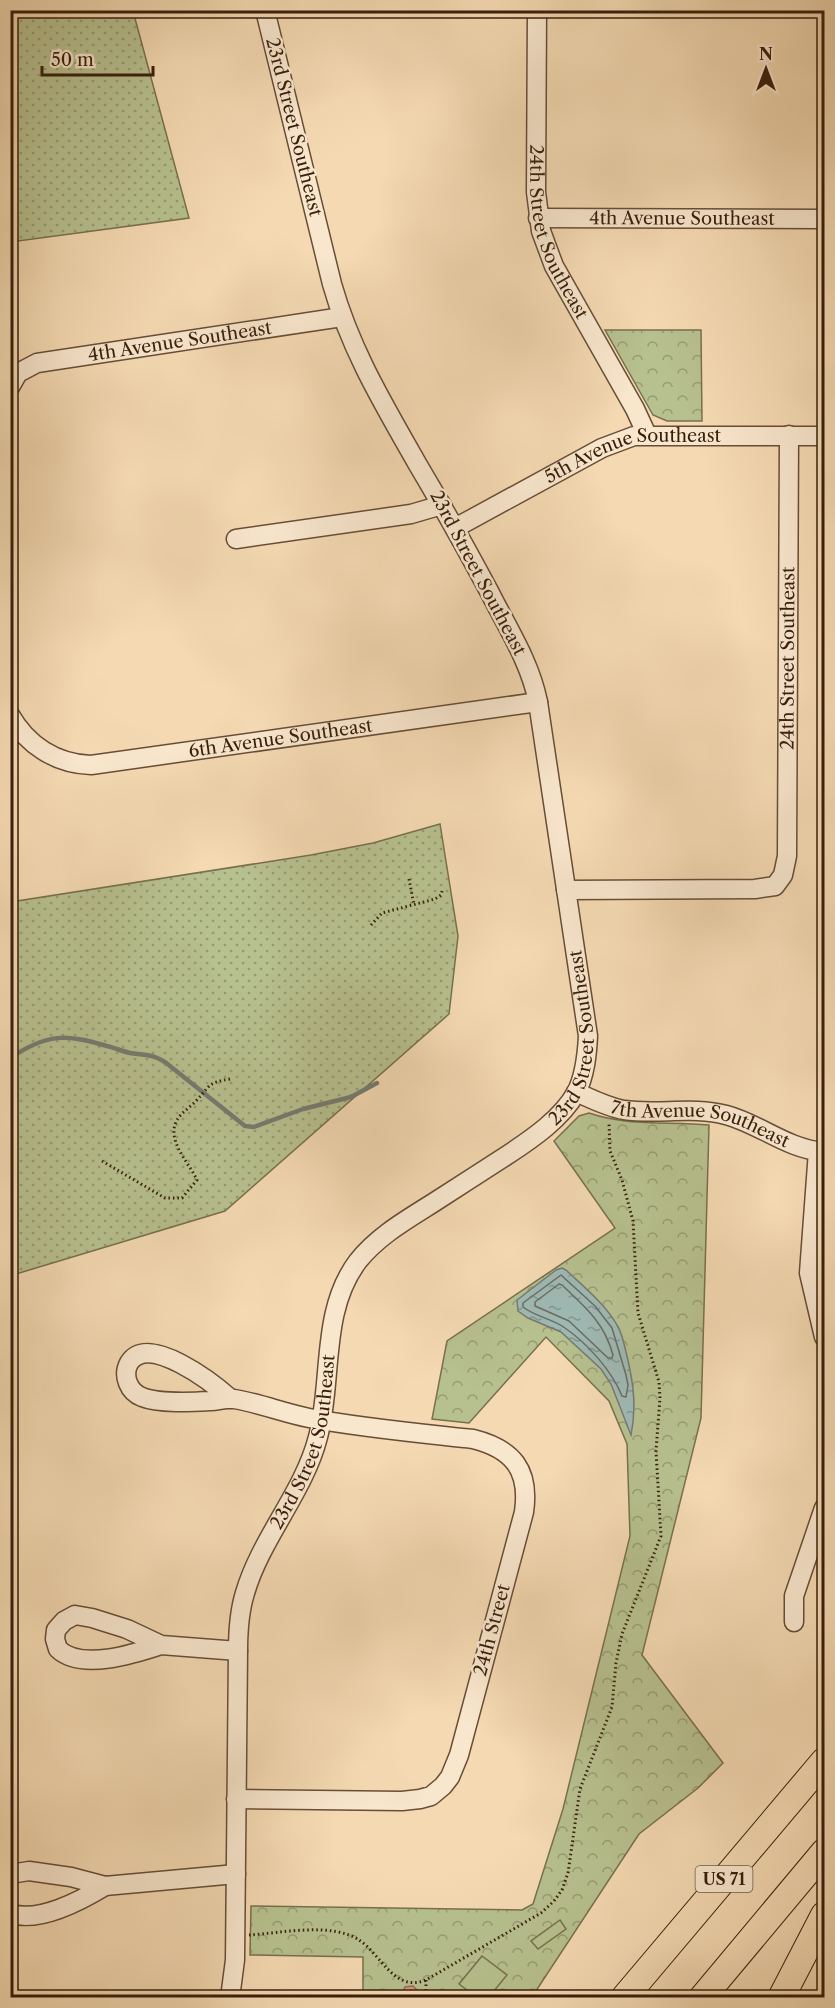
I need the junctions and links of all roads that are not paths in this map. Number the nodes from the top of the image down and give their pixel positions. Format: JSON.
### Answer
{"nodes":[{"id":1,"x":265,"y":10,"type":"edge"},
{"id":2,"x":537,"y":10,"type":"edge"},
{"id":3,"x":538,"y":218,"type":"junction"},
{"id":4,"x":825,"y":219,"type":"edge"},
{"id":5,"x":342,"y":317,"type":"junction"},
{"id":6,"x":14,"y":380,"type":"edge"},
{"id":7,"x":646,"y":435,"type":"junction"},
{"id":8,"x":789,"y":435,"type":"junction"},
{"id":9,"x":825,"y":436,"type":"edge"},
{"id":10,"x":442,"y":505,"type":"junction"},
{"id":11,"x":455,"y":528,"type":"junction"},
{"id":12,"x":236,"y":539,"type":"dead end"},
{"id":13,"x":538,"y":702,"type":"junction"},
{"id":14,"x":10,"y":715,"type":"edge"},
{"id":15,"x":566,"y":890,"type":"junction"},
{"id":16,"x":576,"y":1092,"type":"junction"},
{"id":17,"x":821,"y":1152,"type":"edge"},
{"id":18,"x":825,"y":1337,"type":"edge"},
{"id":19,"x":231,"y":1399,"type":"junction"},
{"id":20,"x":322,"y":1420,"type":"junction"},
{"id":21,"x":825,"y":1508,"type":"edge"},
{"id":22,"x":794,"y":1622,"type":"dead end"},
{"id":23,"x":161,"y":1645,"type":"junction"},
{"id":24,"x":238,"y":1651,"type":"junction"},
{"id":25,"x":825,"y":1761,"type":"edge"},
{"id":26,"x":236,"y":1798,"type":"junction"},
{"id":27,"x":825,"y":1852,"type":"edge"},
{"id":28,"x":10,"y":1874,"type":"edge"},
{"id":29,"x":236,"y":1874,"type":"junction"},
{"id":30,"x":105,"y":1886,"type":"junction"},
{"id":31,"x":10,"y":1913,"type":"edge"},
{"id":32,"x":825,"y":1915,"type":"edge"},
{"id":33,"x":230,"y":1998,"type":"edge"},
{"id":34,"x":624,"y":1998,"type":"edge"},
{"id":35,"x":702,"y":1998,"type":"edge"},
{"id":36,"x":781,"y":1998,"type":"edge"}],
"edges":[{"from":1,"to":5,"type":"street","name":"23rd Street Southeast"},
{"from":2,"to":3,"type":"street","name":"24th Street Southeast"},
{"from":3,"to":4,"type":"street","name":"4th Avenue Southeast"},
{"from":3,"to":7,"type":"street","name":"24th Street Southeast"},
{"from":5,"to":6,"type":"street","name":"4th Avenue Southeast"},
{"from":5,"to":10,"type":"street","name":"23rd Street Southeast"},
{"from":7,"to":8,"type":"street","name":"5th Avenue Southeast"},
{"from":7,"to":11,"type":"street","name":"5th Avenue Southeast"},
{"from":8,"to":9,"type":"street","name":"5th Avenue Southeast"},
{"from":8,"to":15,"type":"street","name":"24th Street Southeast"},
{"from":10,"to":11,"type":"street","name":"23rd Street Southeast"},
{"from":10,"to":12,"type":"street"},
{"from":11,"to":13,"type":"street","name":"23rd Street Southeast"},
{"from":13,"to":14,"type":"street","name":"6th Avenue Southeast"},
{"from":13,"to":15,"type":"street","name":"23rd Street Southeast"},
{"from":15,"to":16,"type":"street","name":"23rd Street Southeast"},
{"from":16,"to":17,"type":"street","name":"7th Avenue Southeast"},
{"from":16,"to":20,"type":"street","name":"23rd Street Southeast"},
{"from":17,"to":18,"type":"street"},
{"from":19,"to":19,"type":"street"},
{"from":19,"to":20,"type":"street"},
{"from":20,"to":24,"type":"street","name":"23rd Street Southeast"},
{"from":20,"to":26,"type":"street","name":"24th Street"},
{"from":21,"to":22,"type":"street"},
{"from":23,"to":23,"type":"street"},
{"from":23,"to":24,"type":"street"},
{"from":24,"to":26,"type":"street","name":"23rd Street Southeast"},
{"from":25,"to":34,"type":"highway","number":"US 71"},
{"from":26,"to":29,"type":"street","name":"23rd Street Southeast"},
{"from":27,"to":35,"type":"highway"},
{"from":28,"to":30,"type":"street"},
{"from":29,"to":30,"type":"street"},
{"from":29,"to":33,"type":"street","name":"23rd Street Southeast"},
{"from":30,"to":31,"type":"street"},
{"from":32,"to":36,"type":"highway"}]}
